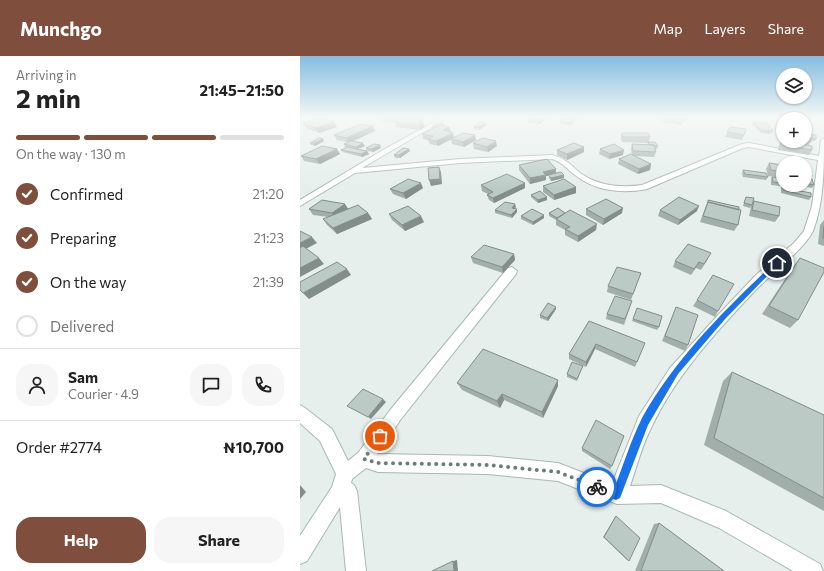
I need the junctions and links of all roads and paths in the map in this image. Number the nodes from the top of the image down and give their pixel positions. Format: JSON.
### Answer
{"nodes":[{"id":1,"x":406,"y":141,"type":"edge"},
{"id":2,"x":824,"y":141,"type":"edge"},
{"id":3,"x":821,"y":158,"type":"junction"},
{"id":4,"x":354,"y":171,"type":"junction"},
{"id":5,"x":300,"y":204,"type":"edge"},
{"id":6,"x":512,"y":271,"type":"dead end"},
{"id":7,"x":300,"y":413,"type":"edge"},
{"id":8,"x":364,"y":459,"type":"junction"},
{"id":9,"x":342,"y":483,"type":"junction"},
{"id":10,"x":616,"y":495,"type":"junction"},
{"id":11,"x":300,"y":554,"type":"edge"},
{"id":12,"x":356,"y":571,"type":"edge"},
{"id":13,"x":814,"y":571,"type":"edge"}],
"edges":[{"from":1,"to":4,"type":"street"},
{"from":2,"to":3,"type":"street"},
{"from":3,"to":4,"type":"street"},
{"from":3,"to":10,"type":"street"},
{"from":4,"to":5,"type":"street"},
{"from":6,"to":8,"type":"street"},
{"from":7,"to":9,"type":"street"},
{"from":8,"to":9,"type":"street"},
{"from":8,"to":10,"type":"street"},
{"from":9,"to":11,"type":"street"},
{"from":9,"to":12,"type":"street"},
{"from":10,"to":13,"type":"street"}]}
